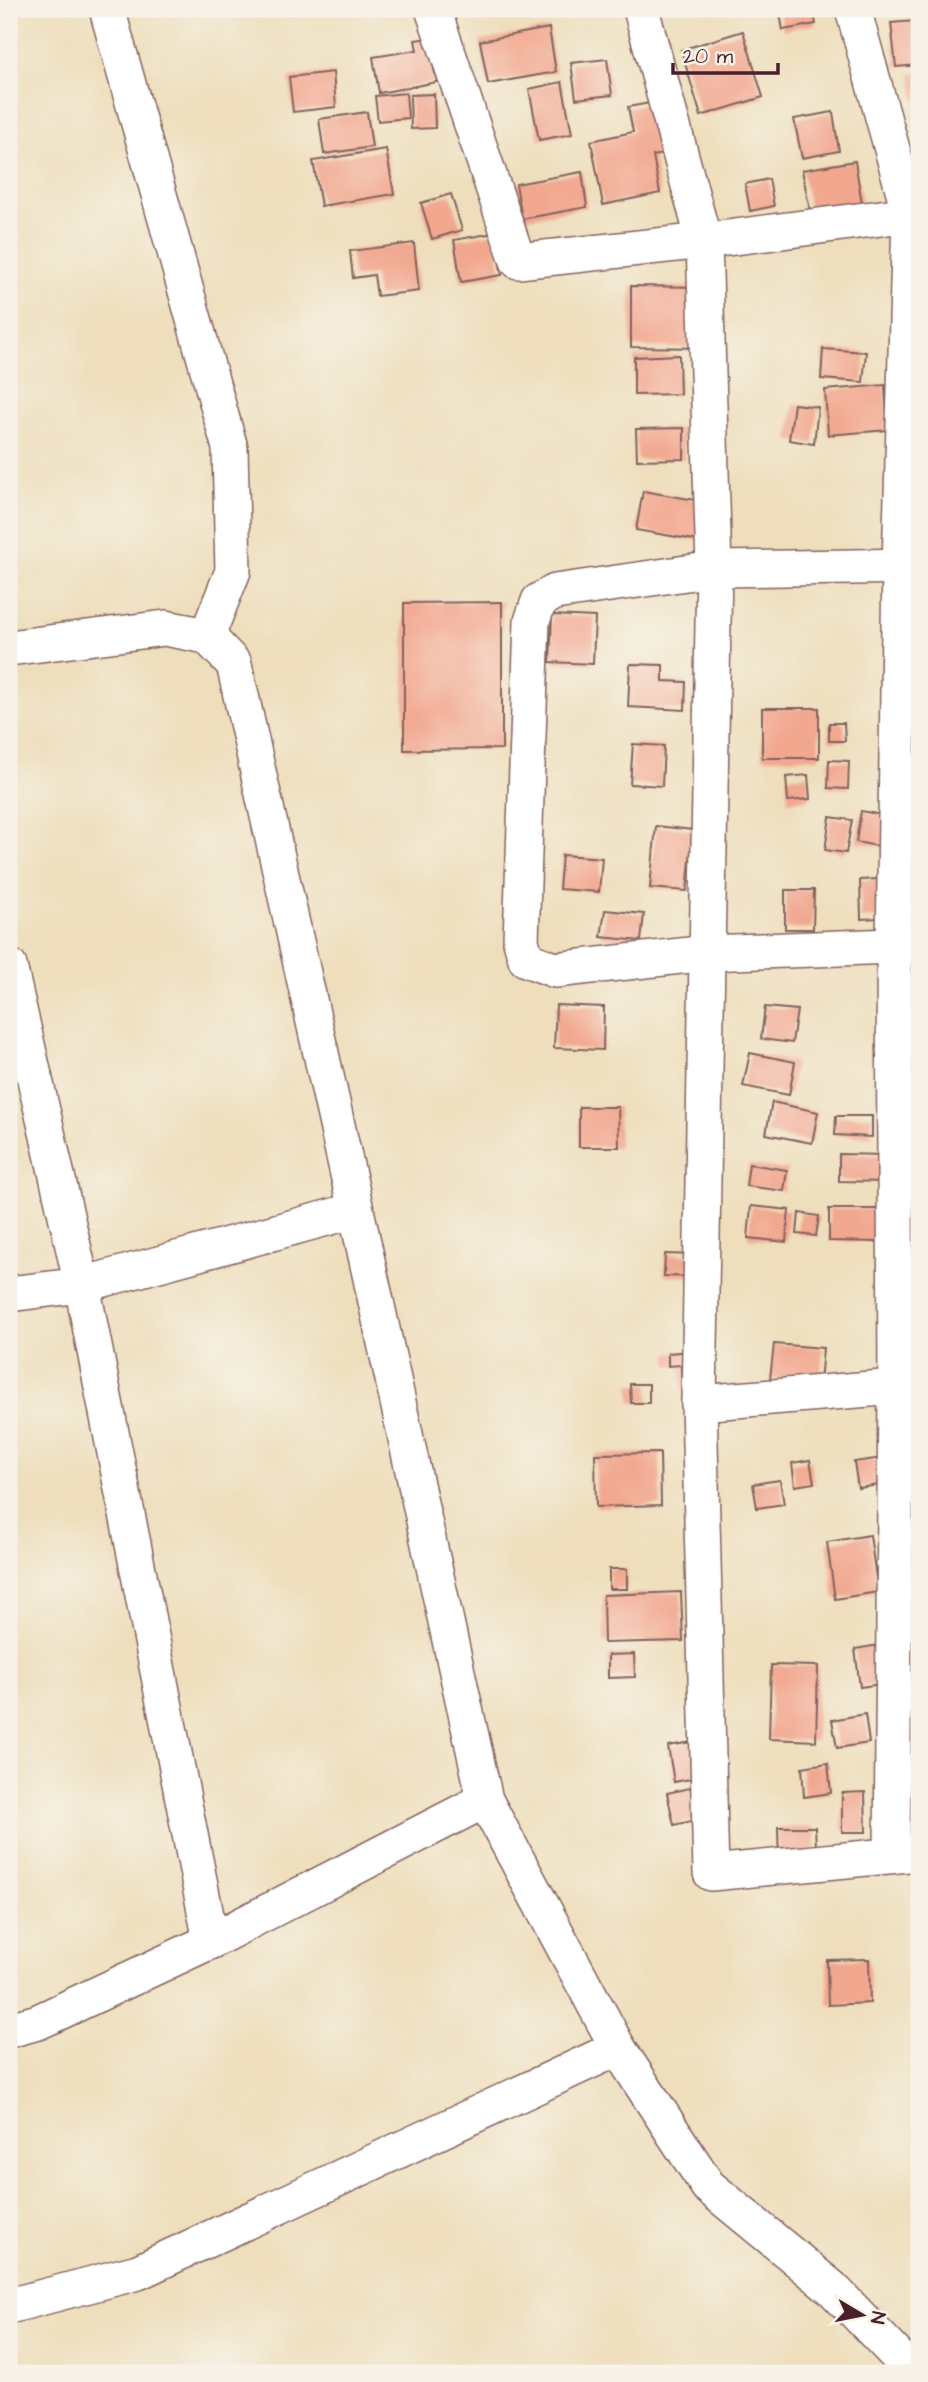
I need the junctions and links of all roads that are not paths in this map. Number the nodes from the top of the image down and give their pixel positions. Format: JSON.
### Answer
{"nodes":[{"id":1,"x":107,"y":9,"type":"edge"},
{"id":2,"x":433,"y":9,"type":"edge"},
{"id":3,"x":641,"y":9,"type":"edge"},
{"id":4,"x":853,"y":9,"type":"edge"},
{"id":5,"x":915,"y":213,"type":"edge"},
{"id":6,"x":704,"y":241,"type":"junction"},
{"id":7,"x":910,"y":566,"type":"edge"},
{"id":8,"x":714,"y":569,"type":"junction"},
{"id":9,"x":207,"y":636,"type":"junction"},
{"id":10,"x":9,"y":648,"type":"edge"},
{"id":11,"x":906,"y":944,"type":"edge"},
{"id":12,"x":708,"y":953,"type":"junction"},
{"id":13,"x":9,"y":966,"type":"edge"},
{"id":14,"x":356,"y":1210,"type":"junction"},
{"id":15,"x":82,"y":1285,"type":"junction"},
{"id":16,"x":9,"y":1294,"type":"edge"},
{"id":17,"x":908,"y":1385,"type":"edge"},
{"id":18,"x":699,"y":1404,"type":"junction"},
{"id":19,"x":485,"y":1800,"type":"junction"},
{"id":20,"x":906,"y":1854,"type":"edge"},
{"id":21,"x":211,"y":1941,"type":"junction"},
{"id":22,"x":9,"y":2030,"type":"edge"},
{"id":23,"x":618,"y":2048,"type":"junction"},
{"id":24,"x":9,"y":2306,"type":"edge"},
{"id":25,"x":914,"y":2373,"type":"edge"}],
"edges":[{"from":1,"to":9,"type":"street"},
{"from":2,"to":6,"type":"street"},
{"from":3,"to":6,"type":"street"},
{"from":4,"to":5,"type":"street"},
{"from":5,"to":6,"type":"street"},
{"from":5,"to":7,"type":"street"},
{"from":6,"to":8,"type":"street"},
{"from":7,"to":8,"type":"street"},
{"from":7,"to":11,"type":"street"},
{"from":8,"to":12,"type":"street"},
{"from":8,"to":12,"type":"street"},
{"from":9,"to":10,"type":"street"},
{"from":9,"to":14,"type":"street"},
{"from":11,"to":12,"type":"street"},
{"from":11,"to":17,"type":"street"},
{"from":12,"to":18,"type":"street"},
{"from":13,"to":15,"type":"street"},
{"from":14,"to":15,"type":"street"},
{"from":14,"to":19,"type":"street"},
{"from":15,"to":16,"type":"street"},
{"from":15,"to":21,"type":"street"},
{"from":17,"to":18,"type":"street"},
{"from":17,"to":20,"type":"street"},
{"from":18,"to":20,"type":"street"},
{"from":19,"to":21,"type":"street"},
{"from":19,"to":23,"type":"street"},
{"from":21,"to":22,"type":"street"},
{"from":23,"to":24,"type":"street"},
{"from":23,"to":25,"type":"street"}]}
